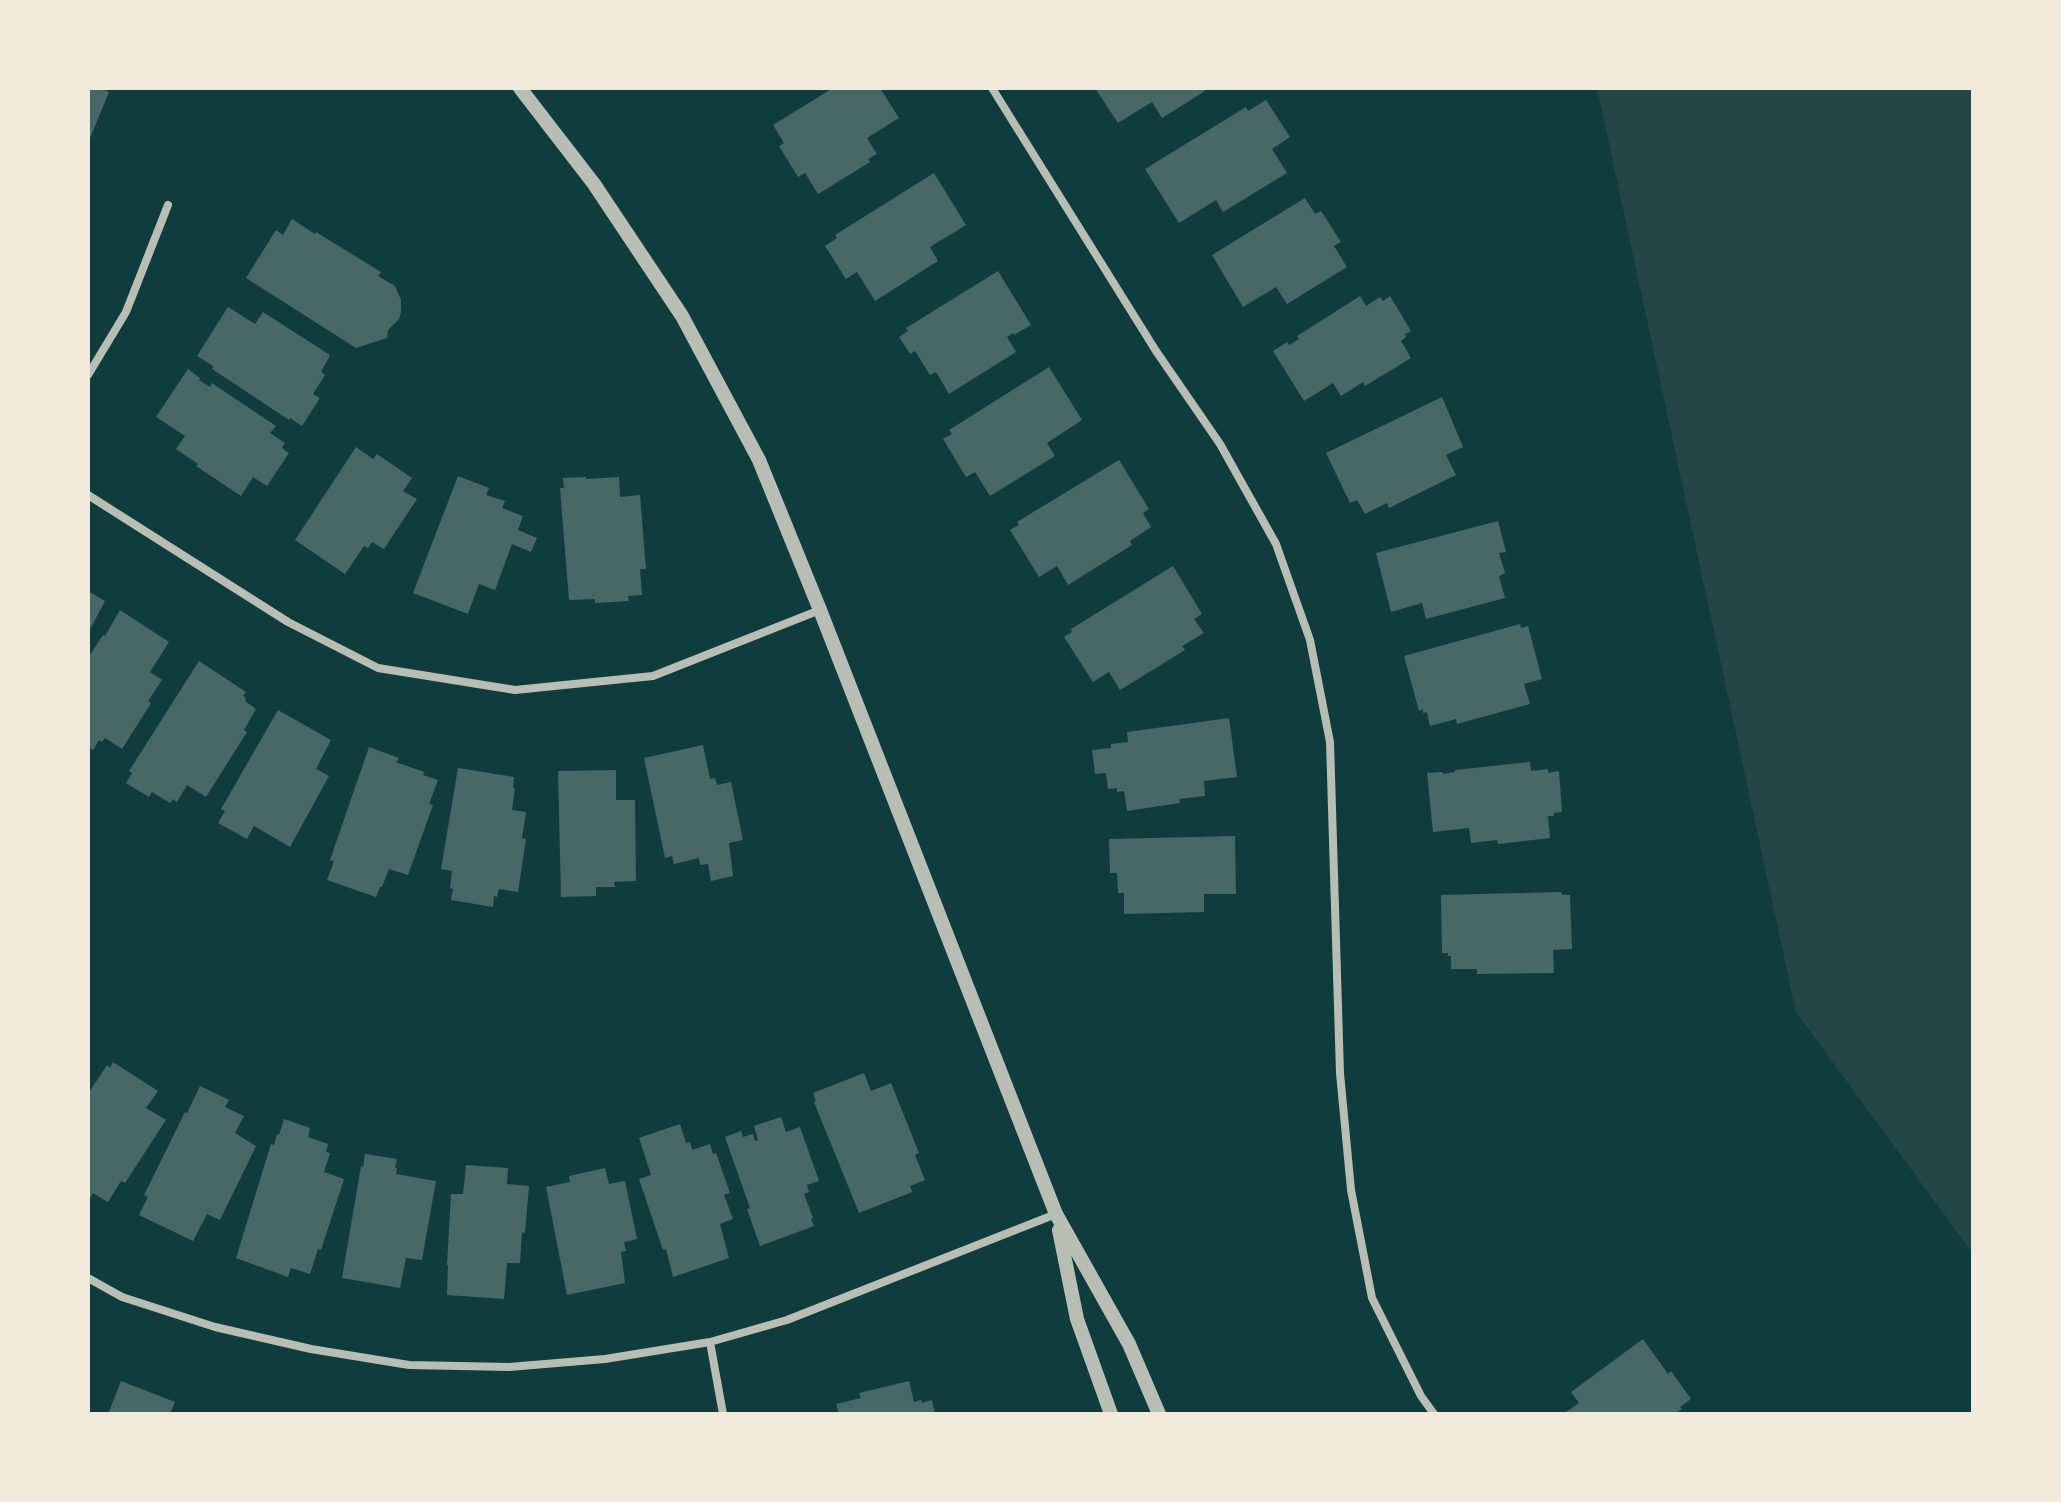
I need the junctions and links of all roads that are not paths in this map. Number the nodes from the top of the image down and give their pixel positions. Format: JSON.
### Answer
{"nodes":[{"id":1,"x":520,"y":88,"type":"edge"},
{"id":2,"x":992,"y":88,"type":"edge"},
{"id":3,"x":168,"y":205,"type":"dead end"},
{"id":4,"x":88,"y":375,"type":"edge"},
{"id":5,"x":88,"y":495,"type":"edge"},
{"id":6,"x":820,"y":610,"type":"junction"},
{"id":7,"x":1056,"y":1214,"type":"junction"},
{"id":8,"x":88,"y":1278,"type":"edge"},
{"id":9,"x":710,"y":1342,"type":"junction"},
{"id":10,"x":723,"y":1414,"type":"edge"},
{"id":11,"x":1111,"y":1414,"type":"edge"},
{"id":12,"x":1159,"y":1414,"type":"edge"},
{"id":13,"x":1434,"y":1414,"type":"edge"}],
"edges":[{"from":1,"to":6,"type":"street"},
{"from":2,"to":13,"type":"street"},
{"from":3,"to":4,"type":"street"},
{"from":5,"to":6,"type":"street"},
{"from":6,"to":7,"type":"street"},
{"from":7,"to":9,"type":"street"},
{"from":7,"to":11,"type":"street"},
{"from":7,"to":12,"type":"street"},
{"from":8,"to":9,"type":"street"},
{"from":9,"to":10,"type":"street"}]}
